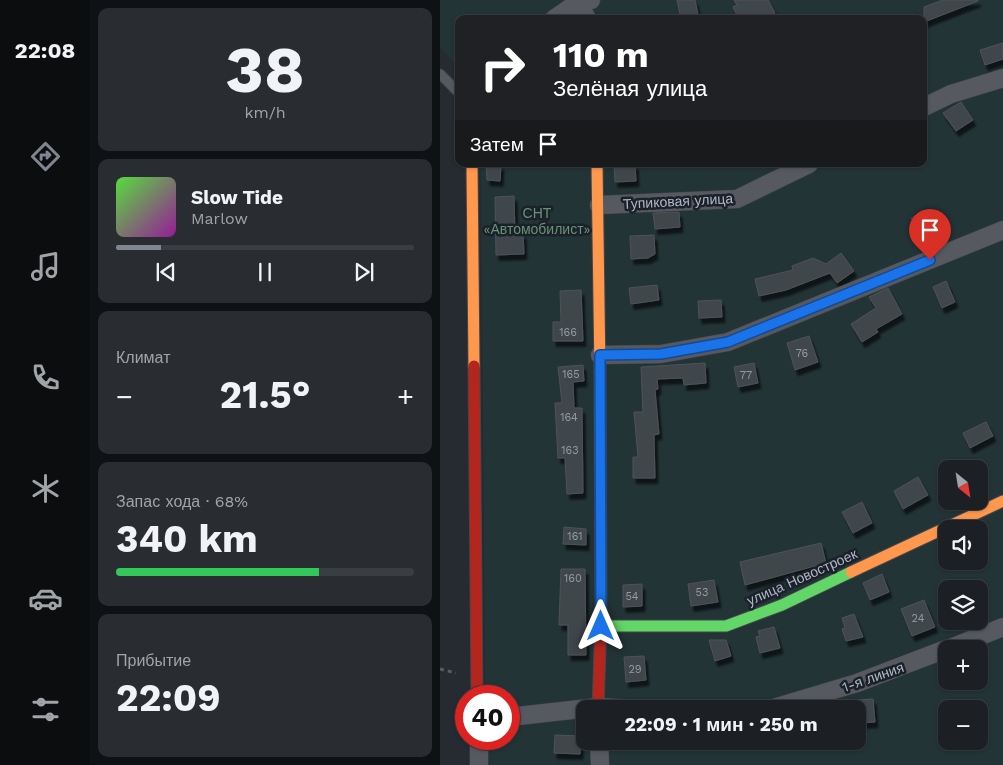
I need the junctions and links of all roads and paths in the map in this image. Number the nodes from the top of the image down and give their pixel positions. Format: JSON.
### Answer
{"nodes":[{"id":1,"x":582,"y":1,"type":"edge"},
{"id":2,"x":560,"y":15,"type":"edge"},
{"id":3,"x":586,"y":15,"type":"edge"},
{"id":4,"x":440,"y":74,"type":"edge"},
{"id":5,"x":1003,"y":78,"type":"edge"},
{"id":6,"x":455,"y":89,"type":"edge"},
{"id":7,"x":927,"y":106,"type":"edge"},
{"id":8,"x":472,"y":167,"type":"edge"},
{"id":9,"x":597,"y":167,"type":"edge"},
{"id":10,"x":803,"y":167,"type":"edge"},
{"id":11,"x":600,"y":205,"type":"junction"},
{"id":12,"x":1003,"y":230,"type":"edge"},
{"id":13,"x":600,"y":355,"type":"junction"},
{"id":14,"x":1003,"y":501,"type":"edge"},
{"id":15,"x":601,"y":626,"type":"junction"},
{"id":16,"x":1003,"y":627,"type":"edge"},
{"id":17,"x":970,"y":640,"type":"edge"},
{"id":18,"x":938,"y":653,"type":"edge"},
{"id":19,"x":477,"y":685,"type":"edge"},
{"id":20,"x":598,"y":700,"type":"edge"},
{"id":21,"x":800,"y":700,"type":"edge"},
{"id":22,"x":576,"y":710,"type":"edge"},
{"id":23,"x":520,"y":716,"type":"edge"},
{"id":24,"x":479,"y":750,"type":"edge"},
{"id":25,"x":599,"y":750,"type":"edge"},
{"id":26,"x":480,"y":765,"type":"edge"},
{"id":27,"x":600,"y":765,"type":"edge"}],
"edges":[{"from":1,"to":2,"type":"street"},
{"from":1,"to":3,"type":"street"},
{"from":4,"to":6,"type":"lane"},
{"from":5,"to":7,"type":"street"},
{"from":8,"to":19,"type":"street"},
{"from":9,"to":11,"type":"street"},
{"from":10,"to":11,"type":"street","name":"Тупиковая улица"},
{"from":11,"to":13,"type":"street"},
{"from":12,"to":13,"type":"street"},
{"from":13,"to":15,"type":"street"},
{"from":14,"to":15,"type":"street","name":"улица Новостроек"},
{"from":15,"to":20,"type":"street"},
{"from":16,"to":17,"type":"street","name":"1-я линия"},
{"from":18,"to":21,"type":"street","name":"1-я линия"},
{"from":22,"to":23,"type":"street"},
{"from":24,"to":26,"type":"street"},
{"from":25,"to":27,"type":"street"}]}
